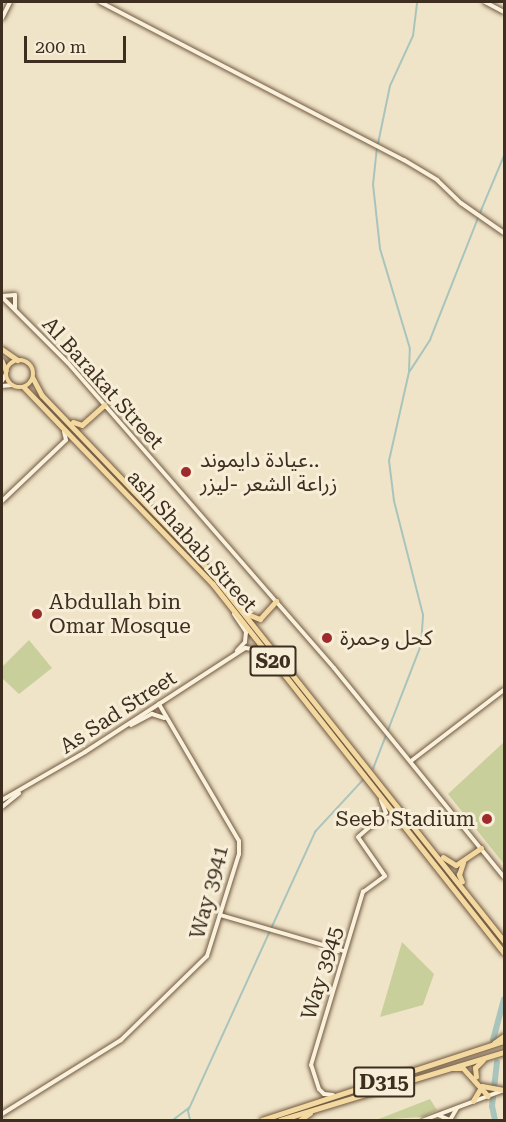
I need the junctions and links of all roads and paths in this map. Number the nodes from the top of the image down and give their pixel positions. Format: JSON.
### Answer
{"nodes":[{"id":1,"x":10,"y":2,"type":"edge"},
{"id":2,"x":100,"y":2,"type":"edge"},
{"id":3,"x":485,"y":2,"type":"edge"},
{"id":4,"x":504,"y":12,"type":"edge"},
{"id":5,"x":2,"y":18,"type":"edge"},
{"id":6,"x":504,"y":233,"type":"edge"},
{"id":7,"x":2,"y":296,"type":"edge"},
{"id":8,"x":15,"y":309,"type":"junction"},
{"id":9,"x":2,"y":349,"type":"edge"},
{"id":10,"x":20,"y":360,"type":"junction"},
{"id":11,"x":2,"y":361,"type":"edge"},
{"id":12,"x":6,"y":372,"type":"junction"},
{"id":13,"x":33,"y":378,"type":"junction"},
{"id":14,"x":2,"y":381,"type":"edge"},
{"id":15,"x":12,"y":385,"type":"junction"},
{"id":16,"x":2,"y":386,"type":"edge"},
{"id":17,"x":24,"y":387,"type":"junction"},
{"id":18,"x":52,"y":405,"type":"junction"},
{"id":19,"x":104,"y":405,"type":"junction"},
{"id":20,"x":45,"y":406,"type":"junction"},
{"id":21,"x":88,"y":418,"type":"junction"},
{"id":22,"x":61,"y":445,"type":"junction"},
{"id":23,"x":102,"y":457,"type":"junction"},
{"id":24,"x":103,"y":467,"type":"junction"},
{"id":25,"x":2,"y":501,"type":"edge"},
{"id":26,"x":276,"y":601,"type":"junction"},
{"id":27,"x":226,"y":602,"type":"junction"},
{"id":28,"x":237,"y":603,"type":"junction"},
{"id":29,"x":266,"y":612,"type":"junction"},
{"id":30,"x":271,"y":645,"type":"junction"},
{"id":31,"x":227,"y":659,"type":"junction"},
{"id":32,"x":289,"y":681,"type":"junction"},
{"id":33,"x":504,"y":690,"type":"edge"},
{"id":34,"x":159,"y":704,"type":"junction"},
{"id":35,"x":168,"y":722,"type":"junction"},
{"id":36,"x":124,"y":727,"type":"junction"},
{"id":37,"x":411,"y":761,"type":"junction"},
{"id":38,"x":365,"y":774,"type":"junction"},
{"id":39,"x":34,"y":783,"type":"junction"},
{"id":40,"x":392,"y":798,"type":"junction"},
{"id":41,"x":2,"y":800,"type":"edge"},
{"id":42,"x":2,"y":807,"type":"edge"},
{"id":43,"x":377,"y":821,"type":"junction"},
{"id":44,"x":421,"y":846,"type":"junction"},
{"id":45,"x":481,"y":848,"type":"junction"},
{"id":46,"x":464,"y":861,"type":"junction"},
{"id":47,"x":504,"y":877,"type":"edge"},
{"id":48,"x":220,"y":915,"type":"junction"},
{"id":49,"x":499,"y":933,"type":"junction"},
{"id":50,"x":504,"y":940,"type":"edge"},
{"id":51,"x":344,"y":951,"type":"junction"},
{"id":52,"x":504,"y":952,"type":"edge"},
{"id":53,"x":504,"y":1036,"type":"edge"},
{"id":54,"x":504,"y":1041,"type":"edge"},
{"id":55,"x":504,"y":1052,"type":"edge"},
{"id":56,"x":475,"y":1053,"type":"junction"},
{"id":57,"x":434,"y":1072,"type":"junction"},
{"id":58,"x":477,"y":1080,"type":"junction"},
{"id":59,"x":482,"y":1086,"type":"junction"},
{"id":60,"x":320,"y":1089,"type":"junction"},
{"id":61,"x":504,"y":1090,"type":"edge"},
{"id":62,"x":355,"y":1091,"type":"junction"},
{"id":63,"x":488,"y":1096,"type":"junction"},
{"id":64,"x":474,"y":1101,"type":"junction"},
{"id":65,"x":458,"y":1107,"type":"junction"},
{"id":66,"x":318,"y":1108,"type":"junction"},
{"id":67,"x":299,"y":1109,"type":"junction"},
{"id":68,"x":2,"y":1114,"type":"edge"},
{"id":69,"x":438,"y":1115,"type":"junction"},
{"id":70,"x":262,"y":1120,"type":"edge"},
{"id":71,"x":280,"y":1120,"type":"edge"},
{"id":72,"x":300,"y":1120,"type":"edge"},
{"id":73,"x":424,"y":1120,"type":"edge"}],
"edges":[{"from":1,"to":5,"type":"street"},
{"from":2,"to":6,"type":"street"},
{"from":3,"to":4,"type":"street"},
{"from":7,"to":8,"type":"street","name":"Al Barakat Street"},
{"from":7,"to":8,"type":"street"},
{"from":8,"to":19,"type":"street","name":"Al Barakat Street"},
{"from":9,"to":10,"type":"main road","number":"S20"},
{"from":10,"to":12,"type":"main road"},
{"from":10,"to":13,"type":"main road","number":"S20"},
{"from":11,"to":12,"type":"main road"},
{"from":12,"to":14,"type":"street"},
{"from":12,"to":15,"type":"main road"},
{"from":13,"to":17,"type":"main road"},
{"from":13,"to":18,"type":"main road","name":"ash Shabab Street","number":"S20"},
{"from":15,"to":16,"type":"street"},
{"from":15,"to":17,"type":"main road"},
{"from":17,"to":20,"type":"main road","name":"ash Shabab Street","number":"S20"},
{"from":18,"to":21,"type":"main road"},
{"from":18,"to":23,"type":"main road","name":"ash Shabab Street","number":"S20"},
{"from":19,"to":21,"type":"main road"},
{"from":19,"to":26,"type":"street","name":"Al Barakat Street"},
{"from":20,"to":22,"type":"street"},
{"from":20,"to":24,"type":"main road","name":"ash Shabab Street","number":"S20"},
{"from":21,"to":23,"type":"main road"},
{"from":22,"to":24,"type":"street"},
{"from":22,"to":25,"type":"street"},
{"from":23,"to":28,"type":"main road","name":"ash Shabab Street","number":"S20"},
{"from":24,"to":27,"type":"main road","name":"ash Shabab Street","number":"S20"},
{"from":26,"to":29,"type":"main road"},
{"from":26,"to":37,"type":"street","name":"Al Barakat Street"},
{"from":27,"to":31,"type":"street"},
{"from":27,"to":32,"type":"main road","name":"ash Shabab Street","number":"S20"},
{"from":28,"to":29,"type":"main road"},
{"from":28,"to":30,"type":"main road","name":"ash Shabab Street","number":"S20"},
{"from":29,"to":30,"type":"main road"},
{"from":30,"to":40,"type":"main road","name":"ash Shabab Street","number":"S20"},
{"from":31,"to":32,"type":"street"},
{"from":31,"to":34,"type":"street","name":"As Sad Street"},
{"from":32,"to":38,"type":"main road","name":"ash Shabab Street","number":"S20"},
{"from":33,"to":37,"type":"street"},
{"from":34,"to":35,"type":"street","name":"Way 3941"},
{"from":34,"to":36,"type":"street","name":"As Sad Street"},
{"from":35,"to":36,"type":"street"},
{"from":35,"to":48,"type":"street","name":"Way 3941"},
{"from":36,"to":39,"type":"street","name":"As Sad Street"},
{"from":37,"to":45,"type":"street","name":"Al Barakat Street"},
{"from":38,"to":43,"type":"street"},
{"from":38,"to":44,"type":"main road","name":"ash Shabab Street","number":"S20"},
{"from":39,"to":41,"type":"street","name":"As Sad Street"},
{"from":39,"to":42,"type":"street","name":"As Sad Street"},
{"from":40,"to":46,"type":"main road"},
{"from":40,"to":49,"type":"main road","name":"ash Shabab Street","number":"S20"},
{"from":43,"to":44,"type":"street"},
{"from":43,"to":51,"type":"street","name":"Way 3945"},
{"from":44,"to":52,"type":"main road","name":"ash Shabab Street","number":"S20"},
{"from":45,"to":46,"type":"main road"},
{"from":45,"to":47,"type":"street","name":"Al Barakat Street"},
{"from":46,"to":49,"type":"main road"},
{"from":48,"to":51,"type":"street"},
{"from":48,"to":68,"type":"street","name":"Way 3941"},
{"from":49,"to":50,"type":"main road","name":"ash Shabab Street","number":"S20"},
{"from":51,"to":60,"type":"street","name":"Way 3945"},
{"from":53,"to":56,"type":"main road"},
{"from":54,"to":56,"type":"main road","number":"D315"},
{"from":55,"to":57,"type":"main road","number":"D315"},
{"from":55,"to":58,"type":"main road"},
{"from":56,"to":62,"type":"main road","number":"D315"},
{"from":57,"to":58,"type":"main road"},
{"from":57,"to":66,"type":"main road","number":"D315"},
{"from":58,"to":59,"type":"main road"},
{"from":59,"to":61,"type":"main road"},
{"from":59,"to":63,"type":"main road"},
{"from":59,"to":64,"type":"main road"},
{"from":60,"to":62,"type":"street"},
{"from":60,"to":67,"type":"street"},
{"from":61,"to":63,"type":"street"},
{"from":62,"to":67,"type":"main road","number":"D315"},
{"from":63,"to":64,"type":"street"},
{"from":64,"to":65,"type":"street"},
{"from":65,"to":69,"type":"street"},
{"from":65,"to":69,"type":"street"},
{"from":66,"to":71,"type":"main road","number":"D315"},
{"from":66,"to":72,"type":"main road"},
{"from":67,"to":70,"type":"main road","number":"D315"},
{"from":69,"to":73,"type":"street"}]}
